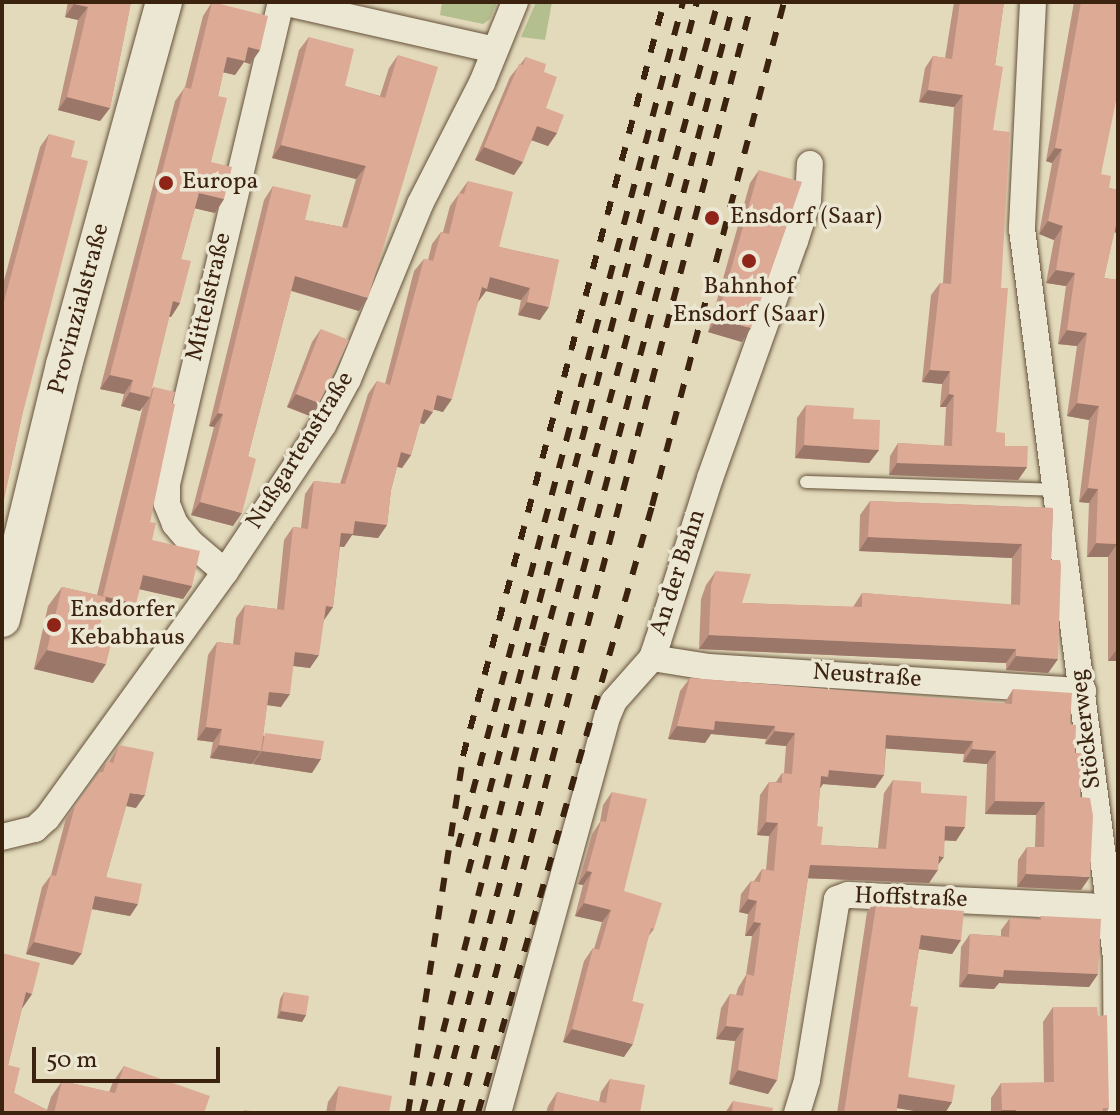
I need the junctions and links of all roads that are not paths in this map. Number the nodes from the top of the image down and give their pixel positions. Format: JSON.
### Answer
{"nodes":[{"id":1,"x":164,"y":2,"type":"edge"},
{"id":2,"x":281,"y":2,"type":"edge"},
{"id":3,"x":515,"y":2,"type":"edge"},
{"id":4,"x":1033,"y":2,"type":"edge"},
{"id":5,"x":495,"y":50,"type":"junction"},
{"id":6,"x":810,"y":164,"type":"dead end"},
{"id":7,"x":806,"y":482,"type":"dead end"},
{"id":8,"x":1055,"y":490,"type":"junction"},
{"id":9,"x":225,"y":572,"type":"junction"},
{"id":10,"x":2,"y":619,"type":"edge"},
{"id":11,"x":652,"y":658,"type":"junction"},
{"id":12,"x":1083,"y":691,"type":"junction"},
{"id":13,"x":2,"y":837,"type":"edge"},
{"id":14,"x":1107,"y":907,"type":"junction"},
{"id":15,"x":498,"y":1113,"type":"edge"},
{"id":16,"x":797,"y":1113,"type":"edge"},
{"id":17,"x":1117,"y":1113,"type":"edge"}],
"edges":[{"from":1,"to":10,"type":"main road","name":"Provinzialstraße"},
{"from":2,"to":5,"type":"street"},
{"from":2,"to":9,"type":"street","name":"Mittelstraße"},
{"from":3,"to":5,"type":"street","name":"Nußgartenstraße"},
{"from":4,"to":8,"type":"street","name":"Stöckerweg"},
{"from":5,"to":9,"type":"street","name":"Nußgartenstraße"},
{"from":6,"to":11,"type":"street","name":"An der Bahn"},
{"from":7,"to":8,"type":"lane"},
{"from":8,"to":12,"type":"street","name":"Stöckerweg"},
{"from":9,"to":13,"type":"street","name":"Nußgartenstraße"},
{"from":11,"to":12,"type":"street","name":"Neustraße"},
{"from":11,"to":15,"type":"street","name":"An der Bahn"},
{"from":12,"to":14,"type":"street","name":"Stöckerweg"},
{"from":14,"to":16,"type":"street","name":"Hoffstraße"},
{"from":14,"to":17,"type":"street","name":"Stöckerweg"}]}
